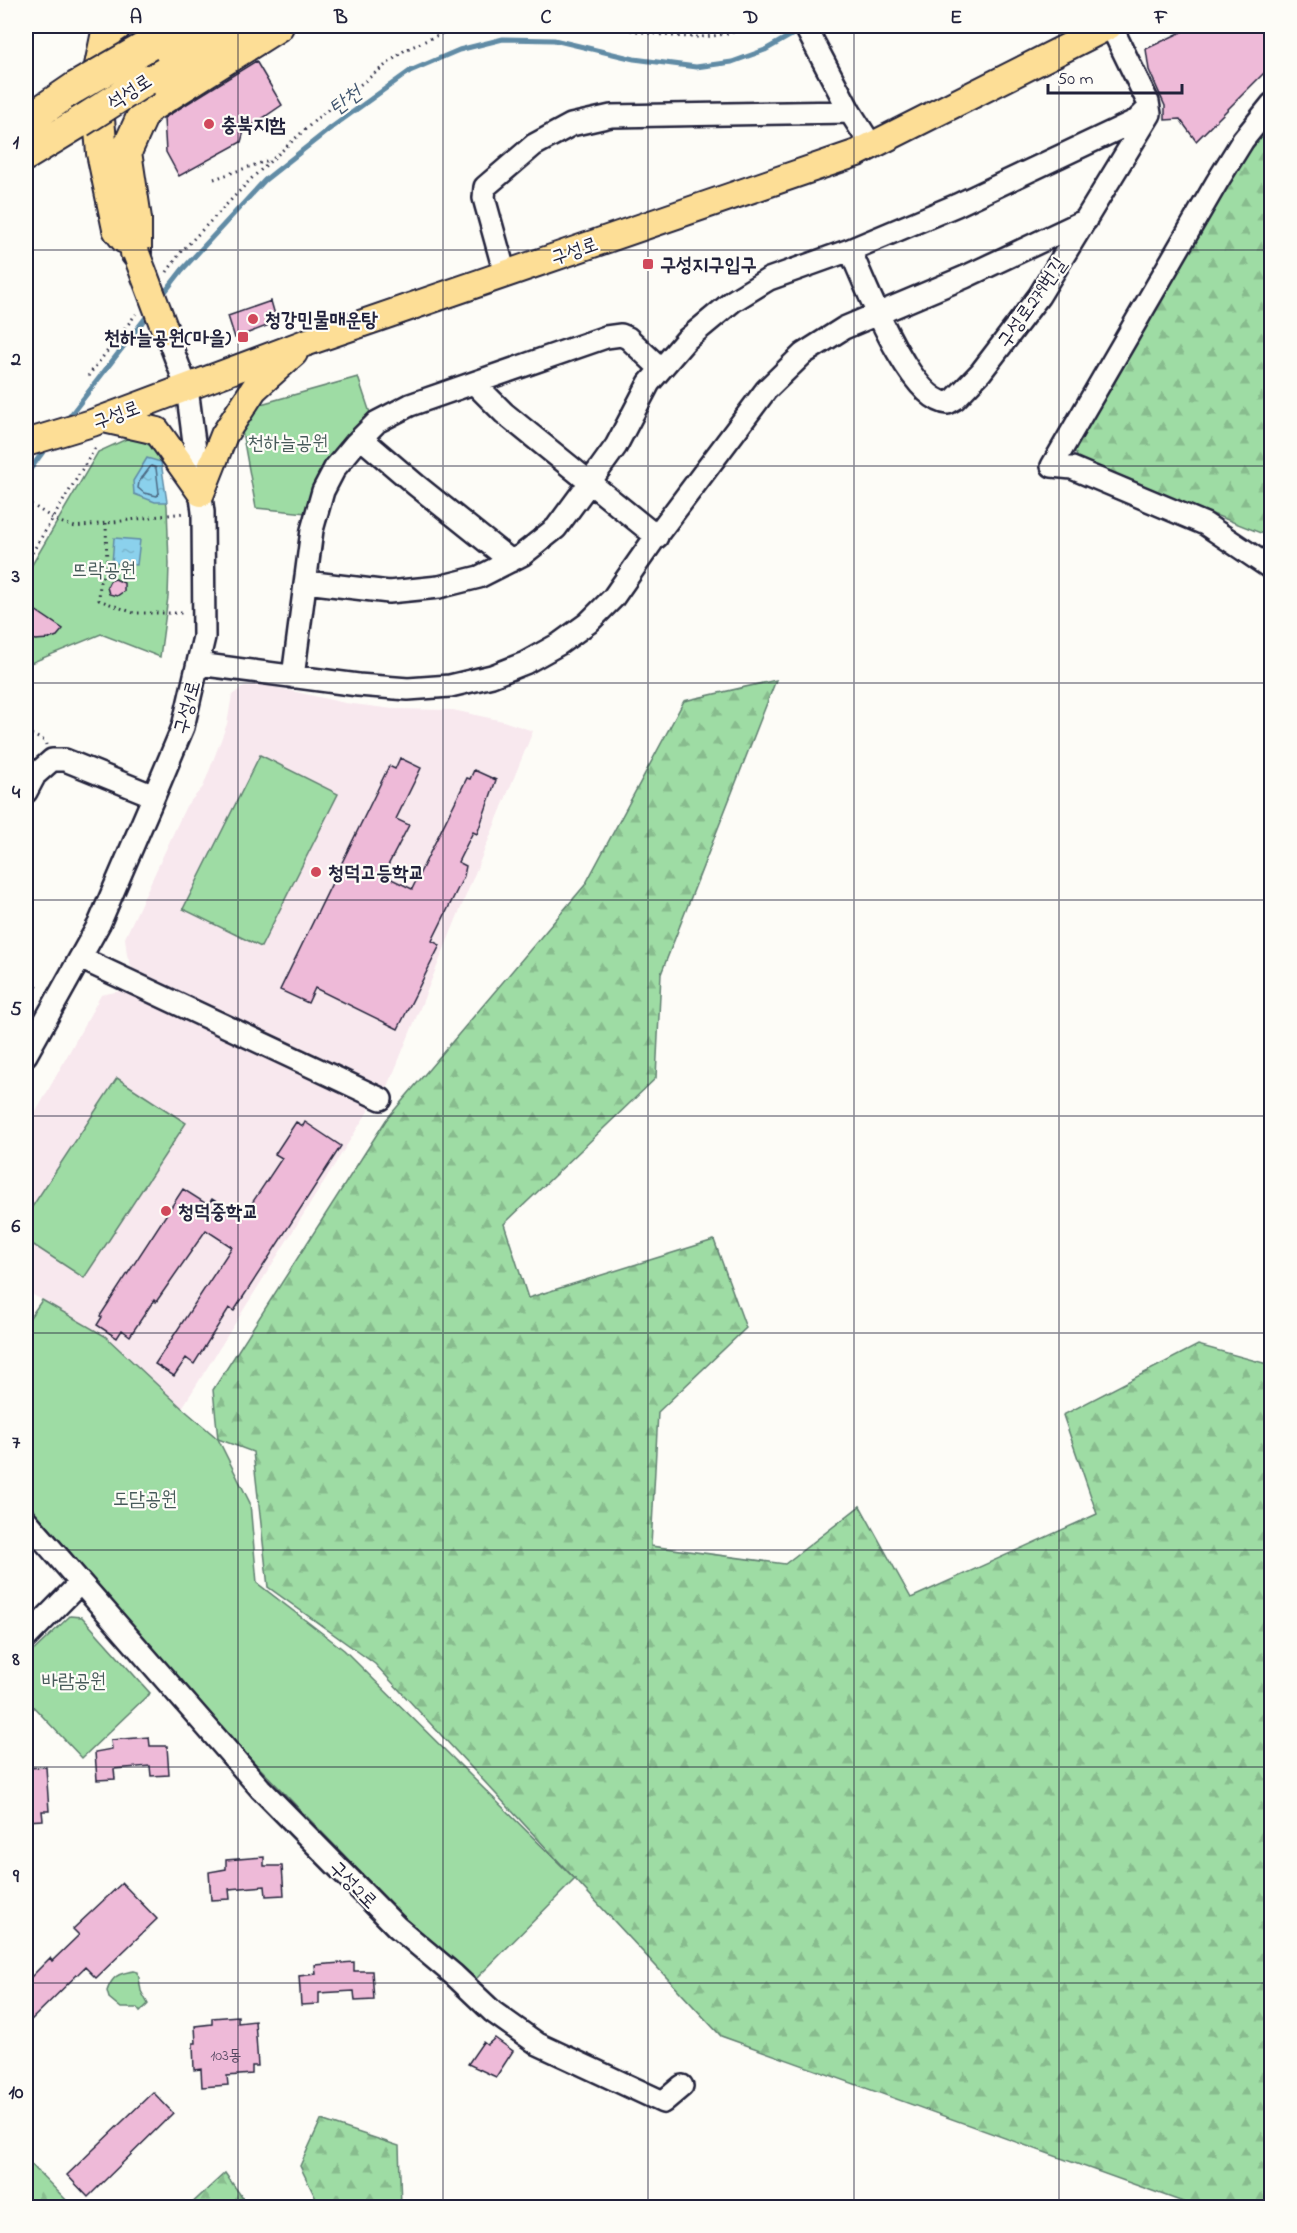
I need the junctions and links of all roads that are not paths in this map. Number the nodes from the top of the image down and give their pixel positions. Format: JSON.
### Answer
{"nodes":[{"id":1,"x":116,"y":26,"type":"edge"},
{"id":2,"x":178,"y":26,"type":"edge"},
{"id":3,"x":232,"y":26,"type":"edge"},
{"id":4,"x":278,"y":26,"type":"edge"},
{"id":5,"x":805,"y":26,"type":"edge"},
{"id":6,"x":1110,"y":26,"type":"edge"},
{"id":7,"x":1272,"y":104,"type":"edge"},
{"id":8,"x":1149,"y":108,"type":"junction"},
{"id":9,"x":850,"y":112,"type":"junction"},
{"id":10,"x":26,"y":122,"type":"edge"},
{"id":11,"x":871,"y":145,"type":"junction"},
{"id":12,"x":26,"y":155,"type":"edge"},
{"id":13,"x":1086,"y":219,"type":"junction"},
{"id":14,"x":850,"y":250,"type":"junction"},
{"id":15,"x":136,"y":253,"type":"junction"},
{"id":16,"x":505,"y":274,"type":"junction"},
{"id":17,"x":879,"y":314,"type":"junction"},
{"id":18,"x":165,"y":330,"type":"joint"},
{"id":19,"x":305,"y":343,"type":"junction"},
{"id":20,"x":661,"y":369,"type":"junction"},
{"id":21,"x":474,"y":383,"type":"junction"},
{"id":22,"x":187,"y":388,"type":"junction"},
{"id":23,"x":97,"y":430,"type":"junction"},
{"id":24,"x":361,"y":438,"type":"junction"},
{"id":25,"x":26,"y":443,"type":"edge"},
{"id":26,"x":590,"y":482,"type":"junction"},
{"id":27,"x":202,"y":502,"type":"junction"},
{"id":28,"x":657,"y":537,"type":"junction"},
{"id":29,"x":511,"y":561,"type":"junction"},
{"id":30,"x":1272,"y":568,"type":"edge"},
{"id":31,"x":306,"y":582,"type":"junction"},
{"id":32,"x":198,"y":664,"type":"junction"},
{"id":33,"x":293,"y":677,"type":"junction"},
{"id":34,"x":26,"y":792,"type":"edge"},
{"id":35,"x":154,"y":796,"type":"junction"},
{"id":36,"x":80,"y":958,"type":"junction"},
{"id":37,"x":26,"y":1055,"type":"edge"},
{"id":38,"x":381,"y":1099,"type":"dead end"},
{"id":39,"x":26,"y":1520,"type":"edge"},
{"id":40,"x":80,"y":1583,"type":"junction"},
{"id":41,"x":27,"y":1633,"type":"edge"},
{"id":42,"x":682,"y":2086,"type":"dead end"}],
"edges":[{"from":1,"to":15,"type":"highway"},
{"from":2,"to":10,"type":"highway","name":"석성로","bridge":true},
{"from":3,"to":12,"type":"highway","name":"석성로","bridge":true},
{"from":4,"to":15,"type":"highway"},
{"from":5,"to":9,"type":"street"},
{"from":6,"to":8,"type":"street"},
{"from":6,"to":11,"type":"main road","name":"구성로"},
{"from":7,"to":30,"type":"street"},
{"from":8,"to":13,"type":"street","name":"구성로279번길"},
{"from":8,"to":14,"type":"street"},
{"from":9,"to":11,"type":"street"},
{"from":9,"to":16,"type":"street"},
{"from":11,"to":16,"type":"main road","name":"구성로"},
{"from":13,"to":17,"type":"street"},
{"from":13,"to":17,"type":"street","name":"구성로279번길"},
{"from":14,"to":17,"type":"street","name":"구성로279번길"},
{"from":14,"to":20,"type":"street"},
{"from":15,"to":18,"type":"main road","bridge":true},
{"from":16,"to":19,"type":"main road","name":"구성로"},
{"from":17,"to":28,"type":"street"},
{"from":18,"to":22,"type":"street","name":"구성1로"},
{"from":19,"to":22,"type":"main road","name":"구성로"},
{"from":19,"to":27,"type":"main road"},
{"from":20,"to":21,"type":"street"},
{"from":20,"to":26,"type":"street"},
{"from":21,"to":24,"type":"street"},
{"from":21,"to":26,"type":"street"},
{"from":22,"to":23,"type":"main road","name":"구성로"},
{"from":22,"to":27,"type":"street","name":"구성1로"},
{"from":23,"to":25,"type":"main road","name":"구성로"},
{"from":23,"to":27,"type":"main road"},
{"from":24,"to":29,"type":"street"},
{"from":24,"to":31,"type":"street"},
{"from":26,"to":28,"type":"street"},
{"from":26,"to":29,"type":"street"},
{"from":27,"to":32,"type":"street","name":"구성1로"},
{"from":28,"to":33,"type":"street"},
{"from":29,"to":31,"type":"street"},
{"from":31,"to":33,"type":"street"},
{"from":32,"to":33,"type":"street"},
{"from":32,"to":35,"type":"street","name":"구성1로"},
{"from":34,"to":35,"type":"street"},
{"from":35,"to":36,"type":"street","name":"구성1로"},
{"from":36,"to":37,"type":"street","name":"구성1로"},
{"from":36,"to":38,"type":"street"},
{"from":39,"to":40,"type":"street","name":"구성2로"},
{"from":40,"to":41,"type":"street"},
{"from":40,"to":42,"type":"street","name":"구성2로"}]}
